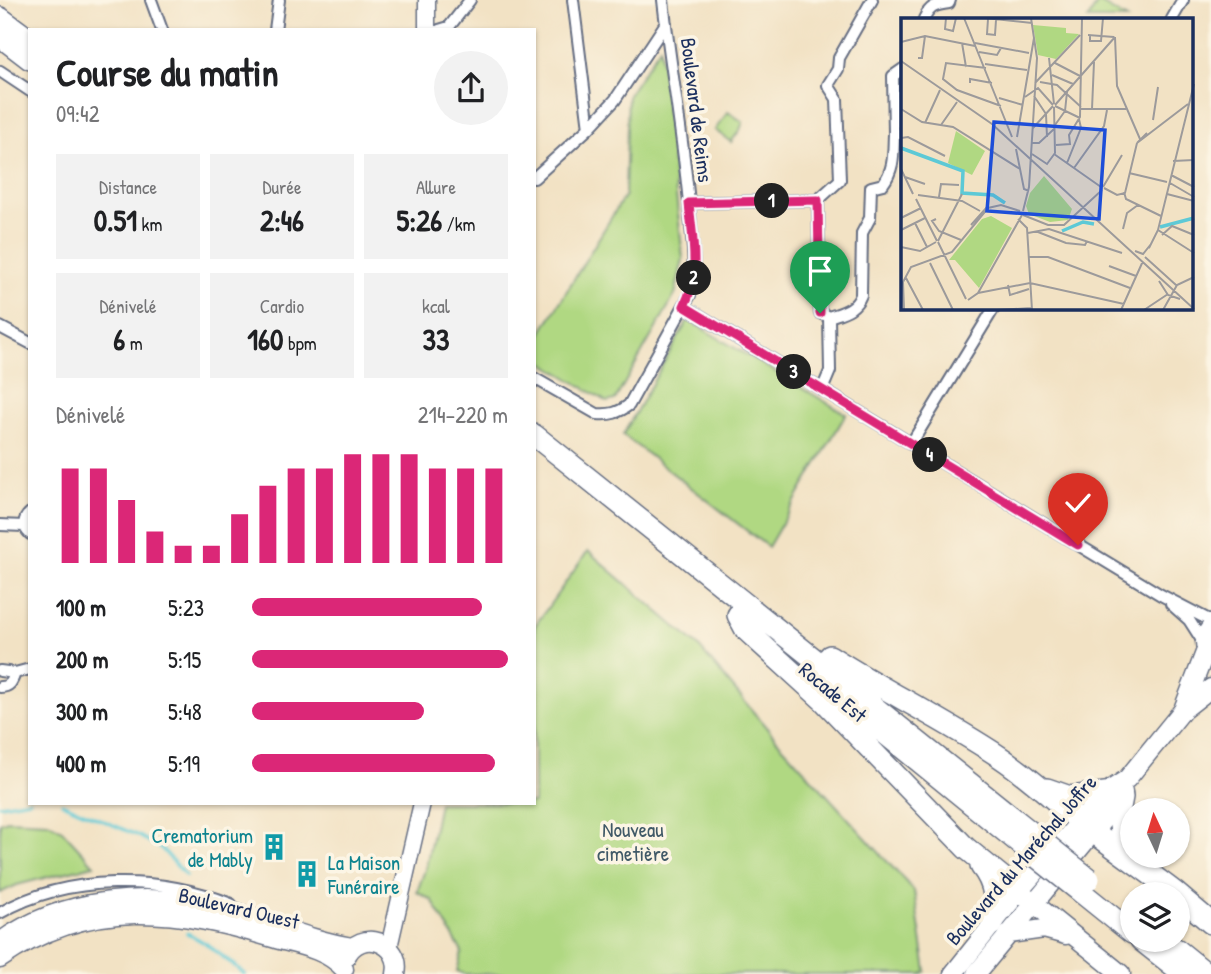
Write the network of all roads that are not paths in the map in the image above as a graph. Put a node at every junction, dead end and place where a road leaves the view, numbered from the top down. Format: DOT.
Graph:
graph roads {
  1 [pos="151,0"];
  2 [pos="279,0"];
  3 [pos="427,0"];
  4 [pos="470,0"];
  5 [pos="573,0"];
  6 [pos="663,0"];
  7 [pos="872,0"];
  8 [pos="950,0"];
  9 [pos="1184,0"];
  10 [pos="0,18"];
  11 [pos="924,18"];
  12 [pos="1173,18"];
  13 [pos="666,23"];
  14 [pos="161,28"];
  15 [pos="275,28"];
  16 [pos="427,28"];
  17 [pos="446,28"];
  18 [pos="0,36"];
  19 [pos="28,39"];
  20 [pos="28,57"];
  21 [pos="901,70"];
  22 [pos="0,71"];
  23 [pos="28,90"];
  24 [pos="589,128"];
  25 [pos="898,134"];
  26 [pos="536,176"];
  27 [pos="818,200"];
  28 [pos="689,203"];
  29 [pos="684,306"];
  30 [pos="993,310"];
  31 [pos="829,317"];
  32 [pos="0,327"];
  33 [pos="28,342"];
  34 [pos="536,379"];
  35 [pos="822,390"];
  36 [pos="536,437"];
  37 [pos="911,444"];
  38 [pos="536,454"];
  39 [pos="0,525"];
  40 [pos="27,530"];
  41 [pos="1161,595"];
  42 [pos="738,615"];
  43 [pos="1211,621"];
  44 [pos="1211,627"];
  45 [pos="779,630"];
  46 [pos="1207,651"];
  47 [pos="28,670"];
  48 [pos="0,671"];
  49 [pos="15,673"];
  50 [pos="0,687"];
  51 [pos="1211,688"];
  52 [pos="1183,710"];
  53 [pos="1042,787"];
  54 [pos="1118,790"];
  55 [pos="422,805"];
  56 [pos="1086,826"];
  57 [pos="1120,836"];
  58 [pos="1027,840"];
  59 [pos="966,848"];
  60 [pos="1120,852"];
  61 [pos="1141,868"];
  62 [pos="1160,882"];
  63 [pos="1085,886"];
  64 [pos="400,894"];
  65 [pos="1027,898"];
  66 [pos="1190,906"];
  67 [pos="1120,907"];
  68 [pos="0,913"];
  69 [pos="1120,921"];
  70 [pos="1211,923"];
  71 [pos="1001,929"];
  72 [pos="294,940"];
  73 [pos="372,940"];
  74 [pos="0,942"];
  75 [pos="352,947"];
  76 [pos="389,947"];
  77 [pos="1156,952"];
  78 [pos="1179,952"];
  79 [pos="0,959"];
  80 [pos="344,971"];
  81 [pos="402,972"];
  82 [pos="953,974"];
  83 [pos="976,974"];
  84 [pos="1121,974"];
  85 [pos="1184,974"];
  86 [pos="1207,974"];
  1 -- 14 [label="street"];
  2 -- 15 [label="street"];
  3 -- 16 [label="main road"];
  4 -- 17 [label="street"];
  5 -- 24 [label="street"];
  6 -- 13 [label="street, Boulevard de Reims"];
  7 -- 27 [label="street"];
  8 -- 11 [label="street"];
  9 -- 12 [label="street"];
  10 -- 19 [label="highway"];
  13 -- 24 [label="street"];
  13 -- 28 [label="street, Boulevard de Reims"];
  18 -- 20 [label="highway"];
  21 -- 25 [label="street"];
  22 -- 23 [label="street"];
  24 -- 26 [label="street"];
  25 -- 31 [label="street"];
  27 -- 28 [label="street"];
  27 -- 31 [label="street"];
  28 -- 29 [label="street, Boulevard de Reims"];
  29 -- 34 [label="street, Boulevard de Reims"];
  29 -- 35 [label="street"];
  30 -- 37 [label="street"];
  31 -- 35 [label="street"];
  32 -- 33 [label="street"];
  35 -- 37 [label="street"];
  36 -- 45 [label="highway, Rocade Est"];
  37 -- 41 [label="street"];
  38 -- 42 [label="highway, Rocade Est"];
  39 -- 40 [label="street"];
  41 -- 43 [label="street"];
  41 -- 46 [label="street"];
  42 -- 58 [label="highway, Rocade Est"];
  42 -- 59 [label="highway"];
  44 -- 46 [label="main road, Boulevard du Maréchal Joffre"];
  45 -- 53 [label="highway"];
  45 -- 58 [label="highway, Rocade Est"];
  46 -- 52 [label="main road, Boulevard du Maréchal Joffre"];
  47 -- 49 [label="street"];
  48 -- 49 [label="street"];
  49 -- 50 [label="street"];
  51 -- 52 [label="main road, Boulevard du Maréchal Joffre"];
  52 -- 54 [label="main road, Boulevard du Maréchal Joffre"];
  53 -- 54 [label="highway"];
  53 -- 56 [label="highway"];
  54 -- 56 [label="main road, Boulevard du Maréchal Joffre"];
  54 -- 57 [label="highway"];
  55 -- 64 [label="main road"];
  56 -- 60 [label="highway"];
  56 -- 65 [label="main road, Boulevard du Maréchal Joffre"];
  58 -- 63 [label="highway, Rocade Est, bridge"];
  59 -- 65 [label="highway"];
  59 -- 71 [label="highway"];
  61 -- 62 [label="highway"];
  63 -- 67 [label="highway, Rocade Est"];
  63 -- 69 [label="highway, Rocade Est"];
  64 -- 73 [label="main road"];
  64 -- 76 [label="main road"];
  65 -- 71 [label="main road, Boulevard du Maréchal Joffre"];
  65 -- 84 [label="main road"];
  66 -- 70 [label="highway"];
  68 -- 72 [label="street"];
  71 -- 82 [label="main road, Boulevard du Maréchal Joffre"];
  71 -- 83 [label="main road, Boulevard du Maréchal Joffre"];
  71 -- 84 [label="main road"];
  72 -- 74 [label="main road, Boulevard Ouest"];
  72 -- 75 [label="main road, Boulevard Ouest"];
  72 -- 79 [label="main road, Boulevard Ouest"];
  72 -- 80 [label="main road, Boulevard Ouest"];
  73 -- 75 [label="main road"];
  73 -- 76 [label="main road"];
  75 -- 80 [label="main road"];
  76 -- 81 [label="main road"];
  77 -- 85 [label="highway"];
  78 -- 86 [label="highway"];
}
